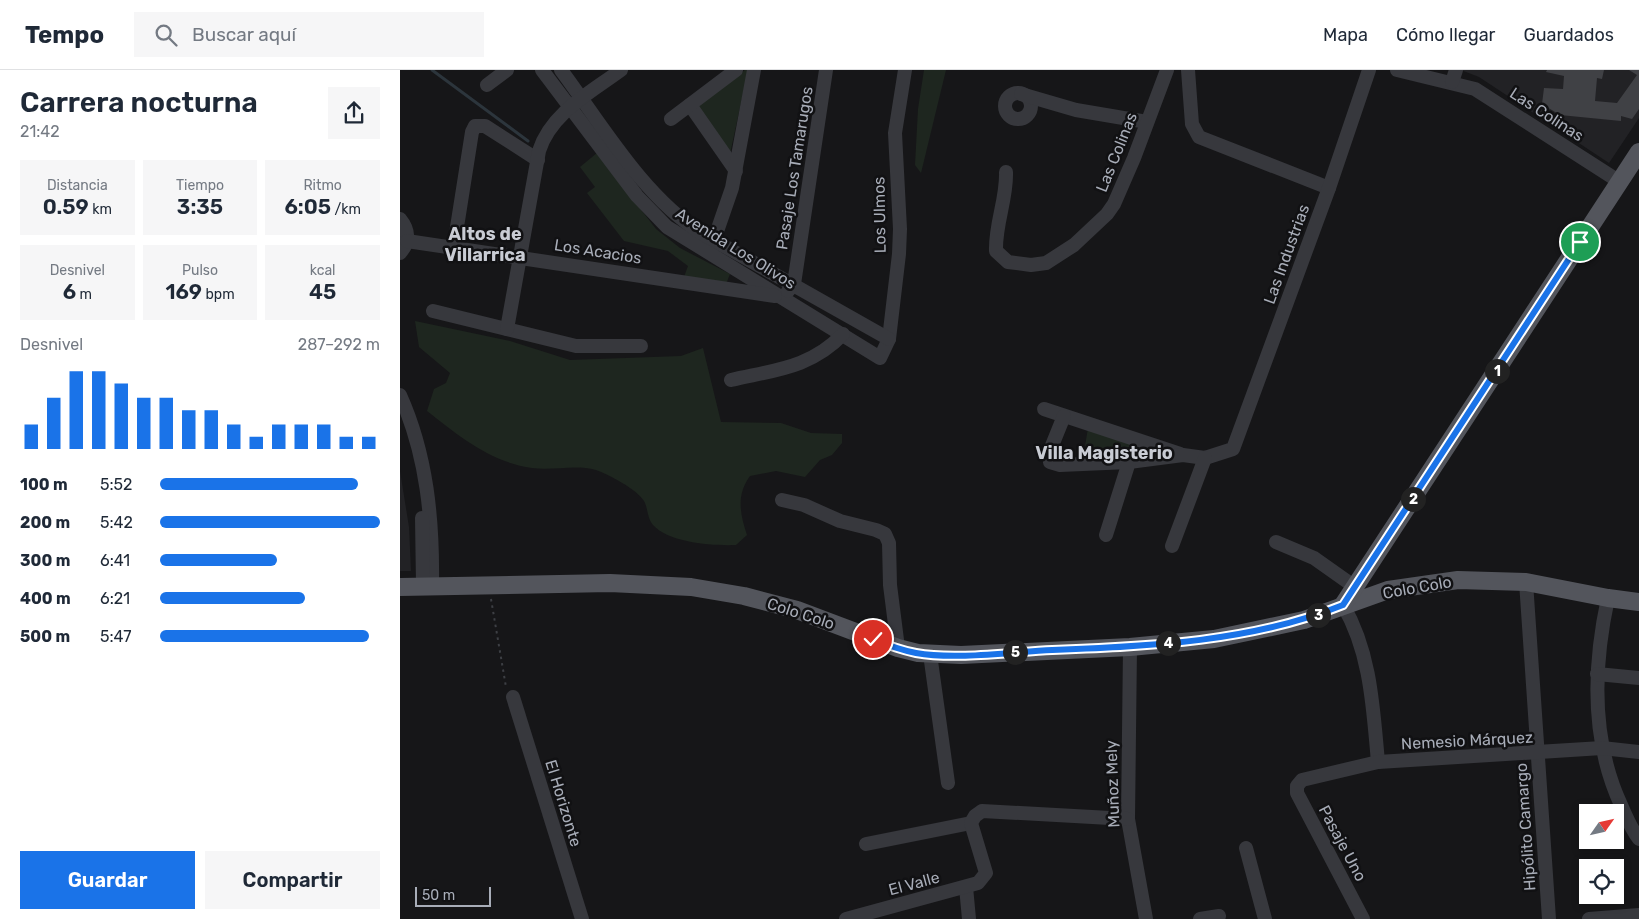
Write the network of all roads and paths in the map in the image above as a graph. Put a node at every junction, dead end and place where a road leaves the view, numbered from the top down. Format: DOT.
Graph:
graph roads {
  1 [pos="507,70"];
  2 [pos="542,70"];
  3 [pos="561,70"];
  4 [pos="620,70"];
  5 [pos="736,70"];
  6 [pos="754,70"];
  7 [pos="826,70"];
  8 [pos="905,70"];
  9 [pos="1167,70"];
  10 [pos="1188,70"];
  11 [pos="1369,70"];
  12 [pos="1397,70"];
  13 [pos="1454,76"];
  14 [pos="487,85"];
  15 [pos="1021,94"];
  16 [pos="582,99"];
  17 [pos="690,104"];
  18 [pos="570,108"];
  19 [pos="671,119"];
  20 [pos="1147,122"];
  21 [pos="1639,152"];
  22 [pos="538,160"];
  23 [pos="736,172"];
  24 [pos="1006,172"];
  25 [pos="1620,182"];
  26 [pos="1329,188"];
  27 [pos="400,219"];
  28 [pos="714,240"];
  29 [pos="407,241"];
  30 [pos="454,246"];
  31 [pos="400,253"];
  32 [pos="522,257"];
  33 [pos="794,284"];
  34 [pos="783,297"];
  35 [pos="434,312"];
  36 [pos="507,328"];
  37 [pos="843,334"];
  38 [pos="889,340"];
  39 [pos="641,346"];
  40 [pos="880,358"];
  41 [pos="731,380"];
  42 [pos="400,395"];
  43 [pos="1044,409"];
  44 [pos="1064,416"];
  45 [pos="400,417"];
  46 [pos="1183,455"];
  47 [pos="1205,458"];
  48 [pos="1129,462"];
  49 [pos="782,500"];
  50 [pos="1106,536"];
  51 [pos="1276,542"];
  52 [pos="1172,546"];
  53 [pos="1526,582"];
  54 [pos="489,584"];
  55 [pos="428,585"];
  56 [pos="400,586"];
  57 [pos="1355,586"];
  58 [pos="1608,598"];
  59 [pos="1639,602"];
  60 [pos="1343,605"];
  61 [pos="1130,647"];
  62 [pos="898,648"];
  63 [pos="930,654"];
  64 [pos="1597,674"];
  65 [pos="1639,678"];
  66 [pos="513,697"];
  67 [pos="1602,748"];
  68 [pos="1639,752"];
  69 [pos="1537,754"];
  70 [pos="1378,762"];
  71 [pos="948,783"];
  72 [pos="1299,783"];
  73 [pos="1128,819"];
  74 [pos="971,823"];
  75 [pos="1638,836"];
  76 [pos="866,844"];
  77 [pos="1246,848"];
  78 [pos="966,887"];
  79 [pos="1639,915"];
  80 [pos="1219,916"];
  81 [pos="582,919"];
  82 [pos="846,919"];
  83 [pos="969,919"];
  84 [pos="1146,919"];
  85 [pos="1200,919"];
  86 [pos="1265,919"];
  87 [pos="1364,919"];
  88 [pos="1549,919"];
  89 [pos="1589,919"];
  1 -- 14 [label="street"];
  2 -- 18 [label="street, Avenida Los Olivos"];
  3 -- 16 [label="street, Avenida Los Olivos"];
  4 -- 16 [label="street"];
  5 -- 17 [label="street"];
  6 -- 23 [label="street"];
  7 -- 33 [label="street, Pasaje Los Tamarugos"];
  8 -- 38 [label="street, Los Ulmos"];
  9 -- 20 [label="street, Las Colinas"];
  10 -- 26 [label="street"];
  11 -- 26 [label="street, Las Industrias"];
  12 -- 13 [label="street"];
  13 -- 25 [label="street, Las Colinas"];
  15 -- 20 [label="street"];
  16 -- 18 [label="street"];
  16 -- 28 [label="street, Avenida Los Olivos"];
  17 -- 19 [label="street"];
  17 -- 23 [label="street"];
  18 -- 22 [label="street"];
  18 -- 34 [label="street, Avenida Los Olivos"];
  20 -- 24 [label="street, Las Colinas"];
  21 -- 25 [label="main road"];
  22 -- 30 [label="street"];
  22 -- 32 [label="street"];
  23 -- 28 [label="street"];
  25 -- 57 [label="main road"];
  26 -- 47 [label="street, Las Industrias"];
  27 -- 29 [label="street"];
  28 -- 33 [label="street, Avenida Los Olivos"];
  29 -- 30 [label="street, Los Acacios"];
  29 -- 31 [label="street"];
  30 -- 32 [label="street, Los Acacios"];
  32 -- 34 [label="street, Los Acacios"];
  32 -- 36 [label="street"];
  33 -- 34 [label="street"];
  33 -- 38 [label="street, Avenida Los Olivos"];
  34 -- 37 [label="street, Avenida Los Olivos"];
  35 -- 36 [label="street"];
  36 -- 39 [label="street"];
  37 -- 40 [label="street, Avenida Los Olivos"];
  37 -- 41 [label="street"];
  38 -- 40 [label="street, Los Ulmos"];
  42 -- 55 [label="street"];
  43 -- 44 [label="street"];
  44 -- 46 [label="street"];
  44 -- 48 [label="street"];
  45 -- 55 [label="street"];
  46 -- 47 [label="street"];
  46 -- 48 [label="street"];
  47 -- 52 [label="street"];
  48 -- 50 [label="street"];
  49 -- 62 [label="street"];
  51 -- 57 [label="street"];
  53 -- 58 [label="main road, Colo Colo"];
  53 -- 60 [label="main road, Colo Colo"];
  53 -- 69 [label="street, Hipólito Camargo"];
  54 -- 55 [label="main road, Colo Colo"];
  54 -- 62 [label="main road, Colo Colo"];
  54 -- 66 [label="path"];
  55 -- 56 [label="main road, Colo Colo"];
  57 -- 60 [label="main road"];
  58 -- 59 [label="main road, Colo Colo"];
  58 -- 64 [label="street"];
  60 -- 61 [label="main road, Colo Colo"];
  60 -- 70 [label="street"];
  61 -- 63 [label="main road, Colo Colo"];
  61 -- 73 [label="street, Muñoz Mely"];
  62 -- 63 [label="main road, Colo Colo"];
  63 -- 71 [label="street"];
  64 -- 65 [label="street"];
  64 -- 67 [label="street"];
  66 -- 81 [label="street, El Horizonte"];
  67 -- 68 [label="street, Nemesio Márquez"];
  67 -- 69 [label="street, Nemesio Márquez"];
  67 -- 75 [label="street"];
  69 -- 70 [label="street, Nemesio Márquez"];
  69 -- 88 [label="street, Hipólito Camargo"];
  70 -- 72 [label="street, Nemesio Márquez"];
  72 -- 87 [label="street, Pasaje Uno"];
  73 -- 74 [label="street"];
  73 -- 84 [label="street, Muñoz Mely"];
  74 -- 76 [label="street"];
  74 -- 78 [label="street, El Valle"];
  77 -- 86 [label="street"];
  78 -- 82 [label="street, El Valle"];
  78 -- 83 [label="street"];
  79 -- 89 [label="street"];
  80 -- 85 [label="street"];
}
